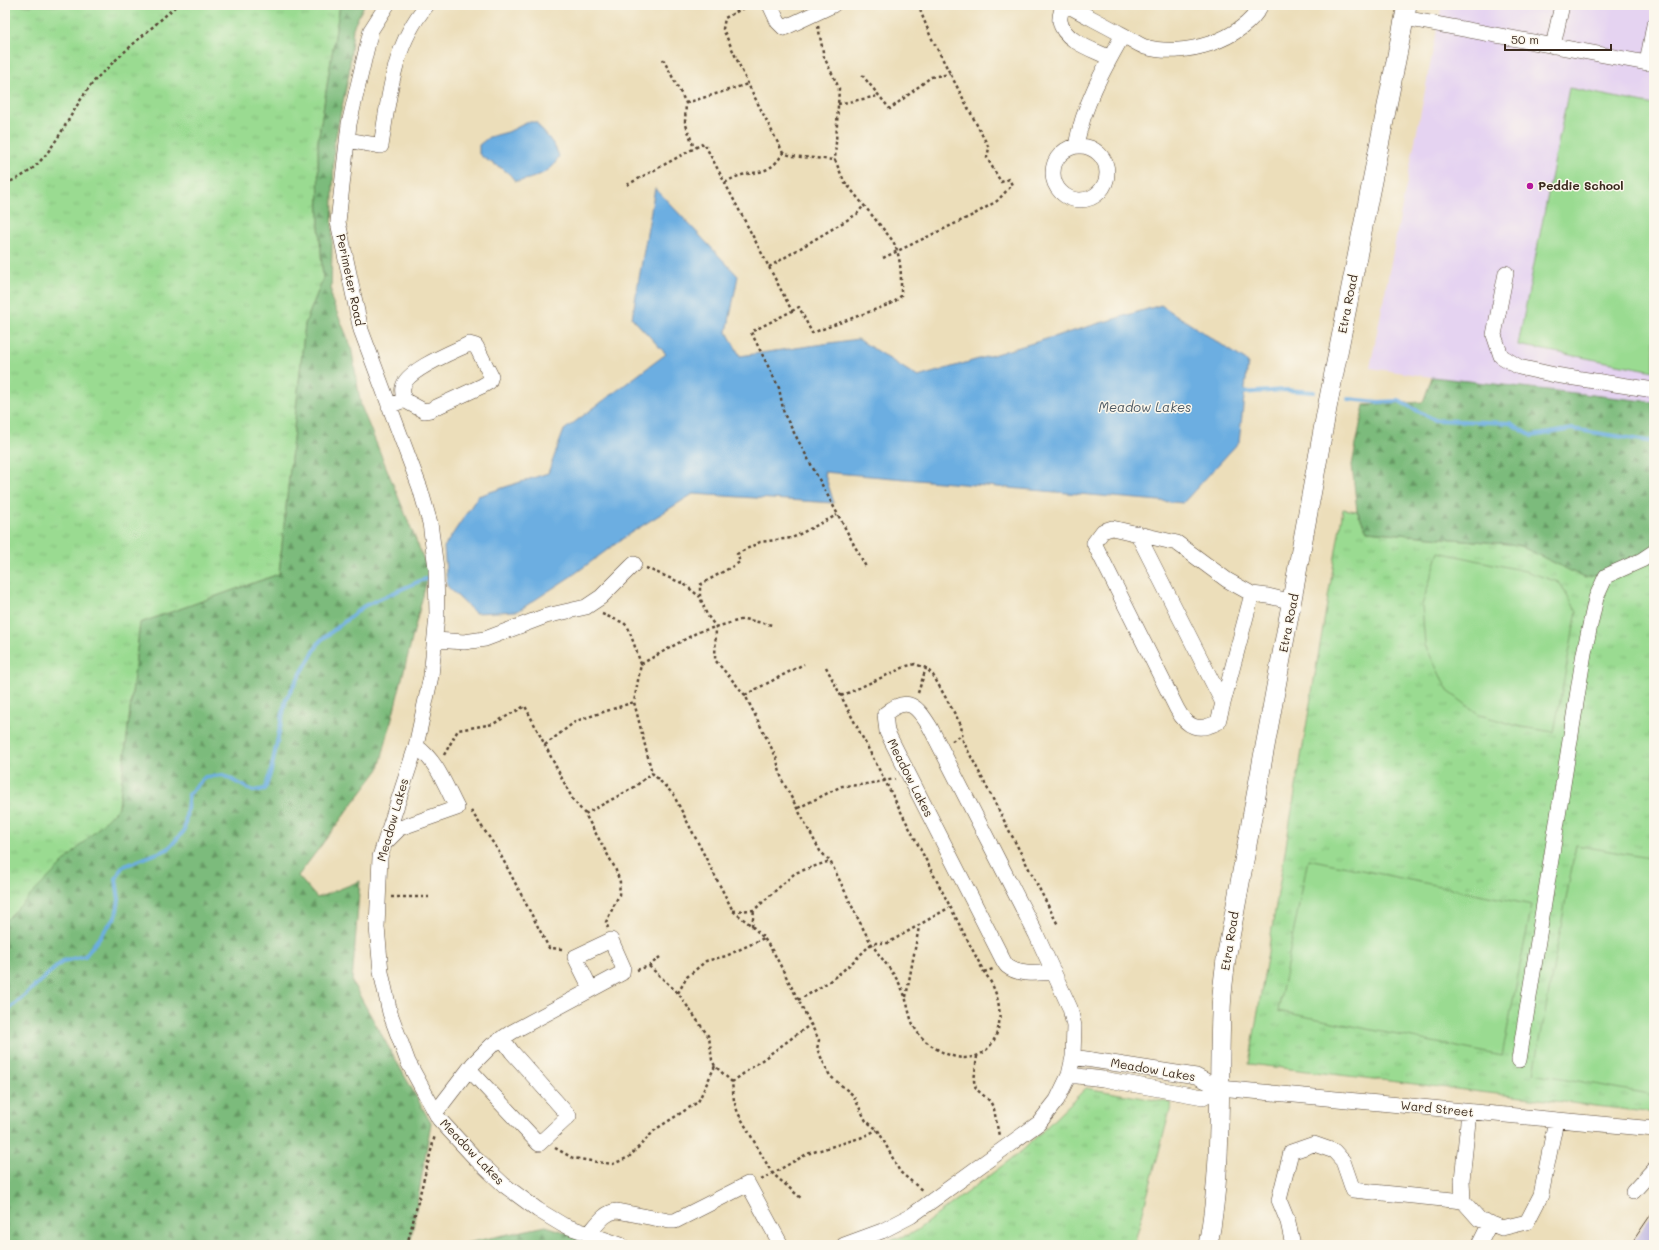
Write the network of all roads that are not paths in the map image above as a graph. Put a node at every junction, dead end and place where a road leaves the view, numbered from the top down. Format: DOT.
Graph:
graph roads {
  1 [pos="387,5"];
  2 [pos="427,5"];
  3 [pos="770,5"];
  4 [pos="833,5"];
  5 [pos="1063,5"];
  6 [pos="1067,5"];
  7 [pos="1261,5"];
  8 [pos="1562,5"];
  9 [pos="1406,11"];
  10 [pos="1654,25"];
  11 [pos="1122,35"];
  12 [pos="1553,46"];
  13 [pos="1110,58"];
  14 [pos="347,140"];
  15 [pos="1076,146"];
  16 [pos="1506,273"];
  17 [pos="1654,390"];
  18 [pos="404,400"];
  19 [pos="389,406"];
  20 [pos="1137,533"];
  21 [pos="434,551"];
  22 [pos="1654,552"];
  23 [pos="634,564"];
  24 [pos="1252,594"];
  25 [pos="1293,602"];
  26 [pos="436,640"];
  27 [pos="1223,703"];
  28 [pos="416,746"];
  29 [pos="385,843"];
  30 [pos="1054,972"];
  31 [pos="591,989"];
  32 [pos="502,1038"];
  33 [pos="1073,1057"];
  34 [pos="1520,1060"];
  35 [pos="469,1069"];
  36 [pos="1069,1075"];
  37 [pos="1220,1088"];
  38 [pos="1469,1112"];
  39 [pos="438,1116"];
  40 [pos="1556,1120"];
  41 [pos="1654,1128"];
  42 [pos="1654,1168"];
  43 [pos="1633,1192"];
  44 [pos="1463,1201"];
  45 [pos="1490,1223"];
  46 [pos="588,1235"];
  47 [pos="621,1245"];
  48 [pos="780,1245"];
  49 [pos="844,1245"];
  50 [pos="1208,1245"];
  51 [pos="1293,1245"];
  52 [pos="1479,1245"];
  1 -- 14 [label="street, Perimeter Road"];
  2 -- 14 [label="street"];
  3 -- 4 [label="street"];
  5 -- 13 [label="street"];
  6 -- 11 [label="street"];
  7 -- 11 [label="street"];
  8 -- 12 [label="street"];
  9 -- 12 [label="street"];
  9 -- 25 [label="main road, Etra Road"];
  10 -- 12 [label="street"];
  11 -- 13 [label="street"];
  13 -- 15 [label="street"];
  14 -- 19 [label="street, Perimeter Road"];
  16 -- 17 [label="street"];
  18 -- 18 [label="street"];
  18 -- 19 [label="street"];
  19 -- 21 [label="street, Perimeter Road"];
  20 -- 24 [label="street"];
  20 -- 27 [label="street"];
  20 -- 27 [label="street"];
  21 -- 26 [label="street, Meadow Lakes"];
  22 -- 34 [label="street"];
  23 -- 26 [label="street"];
  24 -- 25 [label="street"];
  24 -- 27 [label="street"];
  25 -- 37 [label="main road, Etra Road"];
  26 -- 28 [label="street, Meadow Lakes"];
  28 -- 29 [label="street, Meadow Lakes"];
  28 -- 29 [label="street"];
  29 -- 39 [label="street, Meadow Lakes"];
  30 -- 30 [label="street, Meadow Lakes"];
  30 -- 33 [label="street"];
  31 -- 31 [label="street"];
  31 -- 32 [label="street"];
  32 -- 35 [label="street"];
  32 -- 35 [label="street"];
  33 -- 36 [label="street"];
  33 -- 37 [label="street, Meadow Lakes"];
  35 -- 39 [label="street"];
  36 -- 37 [label="street, Meadow Lakes"];
  36 -- 49 [label="street"];
  37 -- 38 [label="street, Ward Street"];
  37 -- 50 [label="main road, Etra Road"];
  38 -- 40 [label="street, Ward Street"];
  38 -- 44 [label="street"];
  39 -- 46 [label="street, Meadow Lakes"];
  40 -- 41 [label="street, Ward Street"];
  40 -- 45 [label="street"];
  42 -- 43 [label="street"];
  44 -- 45 [label="street"];
  44 -- 51 [label="street"];
  45 -- 52 [label="street"];
  46 -- 47 [label="street, Meadow Lakes"];
  46 -- 48 [label="street"];
}
